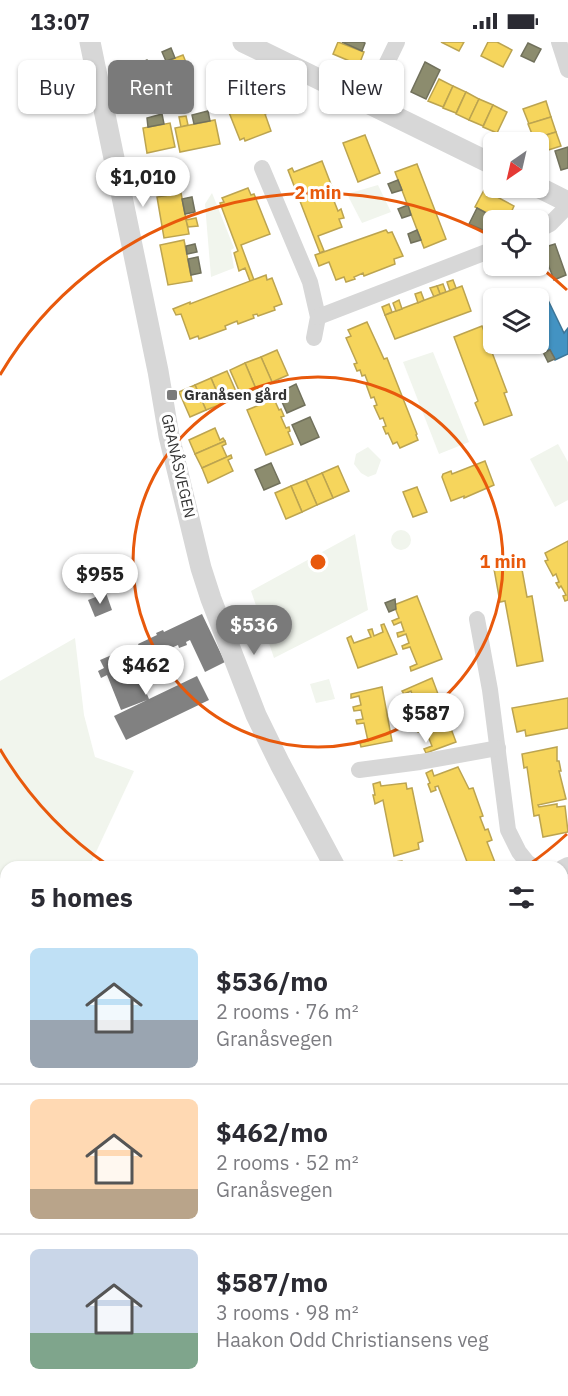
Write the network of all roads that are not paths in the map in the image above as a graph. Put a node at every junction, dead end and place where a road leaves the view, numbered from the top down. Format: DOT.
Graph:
graph roads {
  1 [pos="90,42"];
  2 [pos="243,42"];
  3 [pos="397,42"];
  4 [pos="558,42"];
  5 [pos="388,60"];
  6 [pos="568,70"];
  7 [pos="319,80"];
  8 [pos="388,114"];
  9 [pos="483,160"];
  10 [pos="262,168"];
  11 [pos="549,193"];
  12 [pos="568,204"];
  13 [pos="549,224"];
  14 [pos="483,253"];
  15 [pos="318,317"];
  16 [pos="314,338"];
  17 [pos="477,619"];
  18 [pos="498,748"];
  19 [pos="359,770"];
  20 [pos="332,861"];
  21 [pos="526,861"];
  1 -- 20 [label="street, GRANÅSVEGEN"];
  2 -- 7 [label="street"];
  3 -- 5 [label="street"];
  4 -- 6 [label="street"];
  8 -- 9 [label="street"];
  10 -- 15 [label="street"];
  11 -- 12 [label="street"];
  12 -- 13 [label="street"];
  14 -- 15 [label="street"];
  15 -- 16 [label="street"];
  17 -- 18 [label="street"];
  18 -- 19 [label="street"];
  18 -- 21 [label="street"];
}
